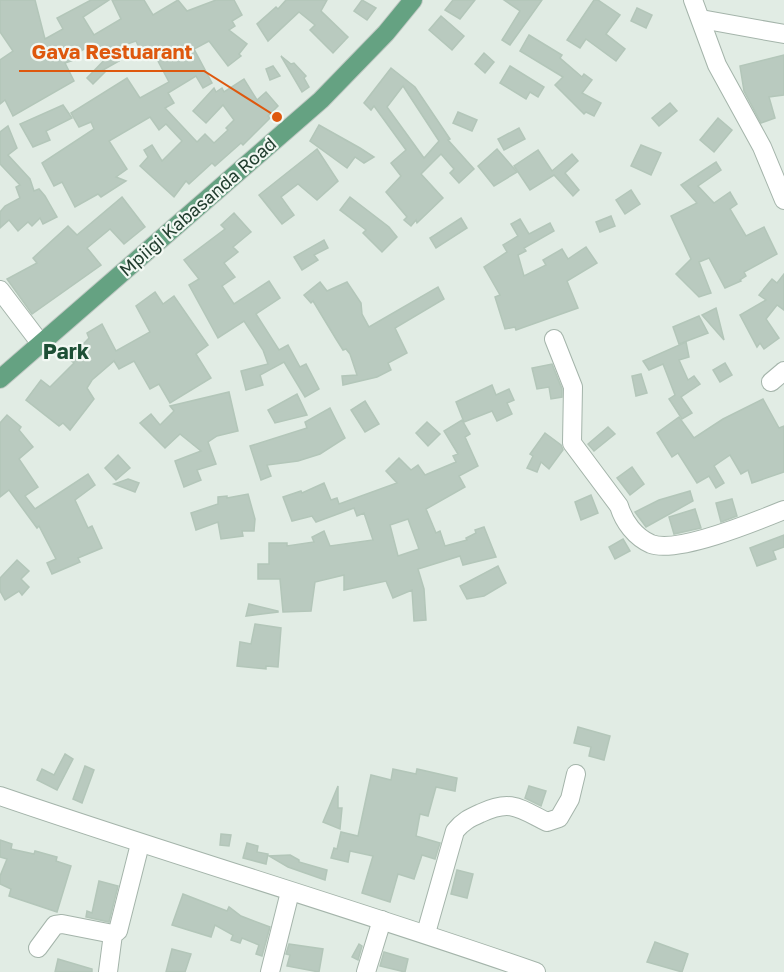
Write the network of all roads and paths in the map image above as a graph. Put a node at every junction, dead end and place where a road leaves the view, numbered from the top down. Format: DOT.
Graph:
graph roads {
  1 [pos="413,0"];
  2 [pos="693,0"];
  3 [pos="701,19"];
  4 [pos="784,34"];
  5 [pos="784,200"];
  6 [pos="0,290"];
  7 [pos="554,339"];
  8 [pos="40,344"];
  9 [pos="0,379"];
  10 [pos="784,510"];
  11 [pos="576,774"];
  12 [pos="0,796"];
  13 [pos="140,844"];
  14 [pos="290,892"];
  15 [pos="382,920"];
  16 [pos="426,933"];
  17 [pos="113,934"];
  18 [pos="38,948"];
  19 [pos="108,972"];
  20 [pos="270,972"];
  21 [pos="366,972"];
  22 [pos="536,972"];
  1 -- 8 [label="main road, Mpiigi Kabasanda Road"];
  2 -- 3 [label="street"];
  3 -- 4 [label="street"];
  3 -- 5 [label="street"];
  6 -- 8 [label="street"];
  7 -- 10 [label="street"];
  8 -- 9 [label="main road, Mpiigi Kabasanda Road"];
  11 -- 16 [label="street"];
  12 -- 13 [label="street"];
  13 -- 14 [label="street"];
  13 -- 17 [label="street"];
  14 -- 15 [label="street"];
  14 -- 20 [label="street"];
  15 -- 16 [label="street"];
  15 -- 21 [label="street"];
  16 -- 22 [label="street"];
  17 -- 18 [label="street"];
  17 -- 19 [label="street"];
}
